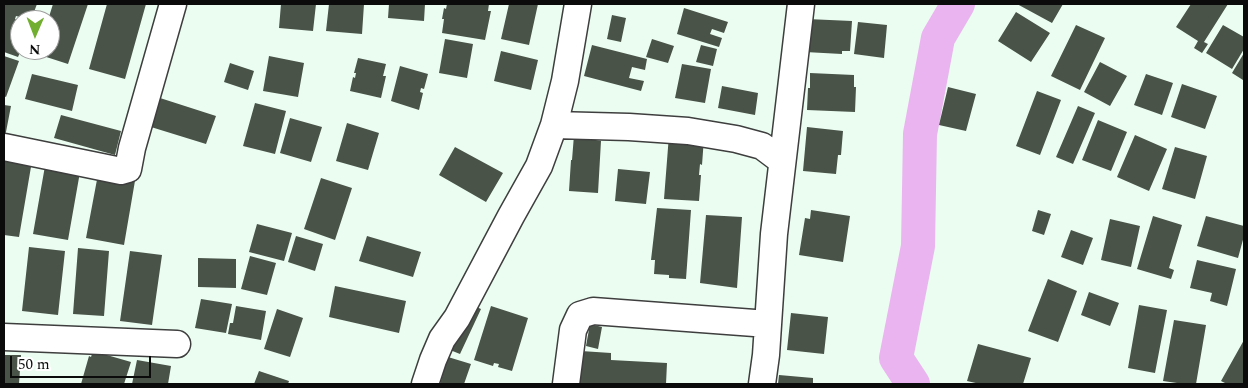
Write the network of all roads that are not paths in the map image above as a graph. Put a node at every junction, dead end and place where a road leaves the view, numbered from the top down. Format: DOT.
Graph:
graph roads {
  1 [pos="173,4"];
  2 [pos="578,4"];
  3 [pos="801,4"];
  4 [pos="554,125"];
  5 [pos="4,147"];
  6 [pos="782,161"];
  7 [pos="768,324"];
  8 [pos="4,337"];
  9 [pos="176,344"];
  10 [pos="425,384"];
  11 [pos="566,384"];
  12 [pos="762,384"];
  1 -- 5 [label="street"];
  2 -- 4 [label="street"];
  3 -- 6 [label="street"];
  4 -- 6 [label="street"];
  4 -- 10 [label="street"];
  6 -- 7 [label="street"];
  7 -- 11 [label="street"];
  7 -- 12 [label="street"];
  8 -- 9 [label="street"];
}
